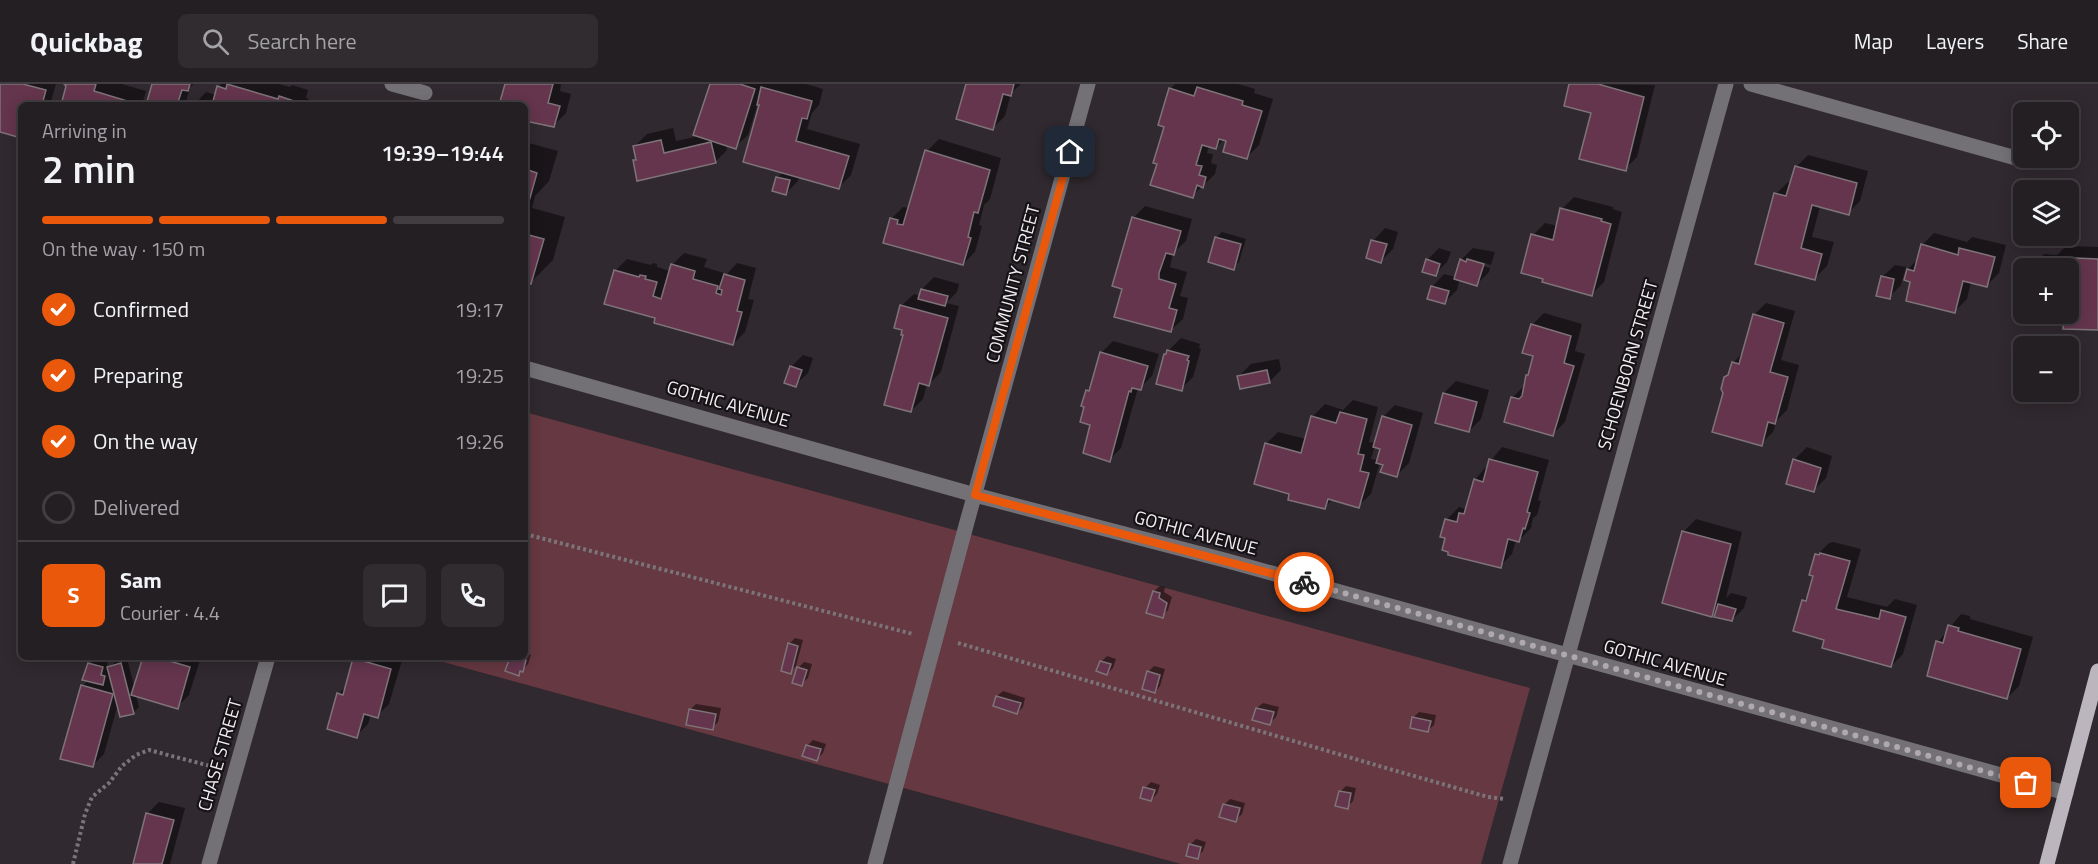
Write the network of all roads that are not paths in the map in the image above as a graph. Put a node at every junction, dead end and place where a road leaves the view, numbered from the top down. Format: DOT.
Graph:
graph roads {
  1 [pos="392,84"];
  2 [pos="1088,84"];
  3 [pos="1726,84"];
  4 [pos="1750,84"];
  5 [pos="425,94"];
  6 [pos="2013,157"];
  7 [pos="528,369"];
  8 [pos="975,495"];
  9 [pos="1567,656"];
  10 [pos="267,660"];
  11 [pos="2098,671"];
  12 [pos="2066,794"];
  13 [pos="209,864"];
  14 [pos="875,864"];
  15 [pos="1510,864"];
  16 [pos="2047,864"];
  1 -- 5 [label="street"];
  2 -- 8 [label="street, COMMUNITY STREET"];
  3 -- 9 [label="street, SCHOENBORN STREET"];
  4 -- 6 [label="street"];
  7 -- 8 [label="street, GOTHIC AVENUE"];
  8 -- 9 [label="street, GOTHIC AVENUE"];
  8 -- 14 [label="street, COMMUNITY STREET"];
  9 -- 12 [label="street, GOTHIC AVENUE"];
  9 -- 15 [label="street, SCHOENBORN STREET"];
  10 -- 13 [label="street, CHASE STREET"];
  11 -- 12 [label="main road"];
  12 -- 16 [label="main road"];
}
